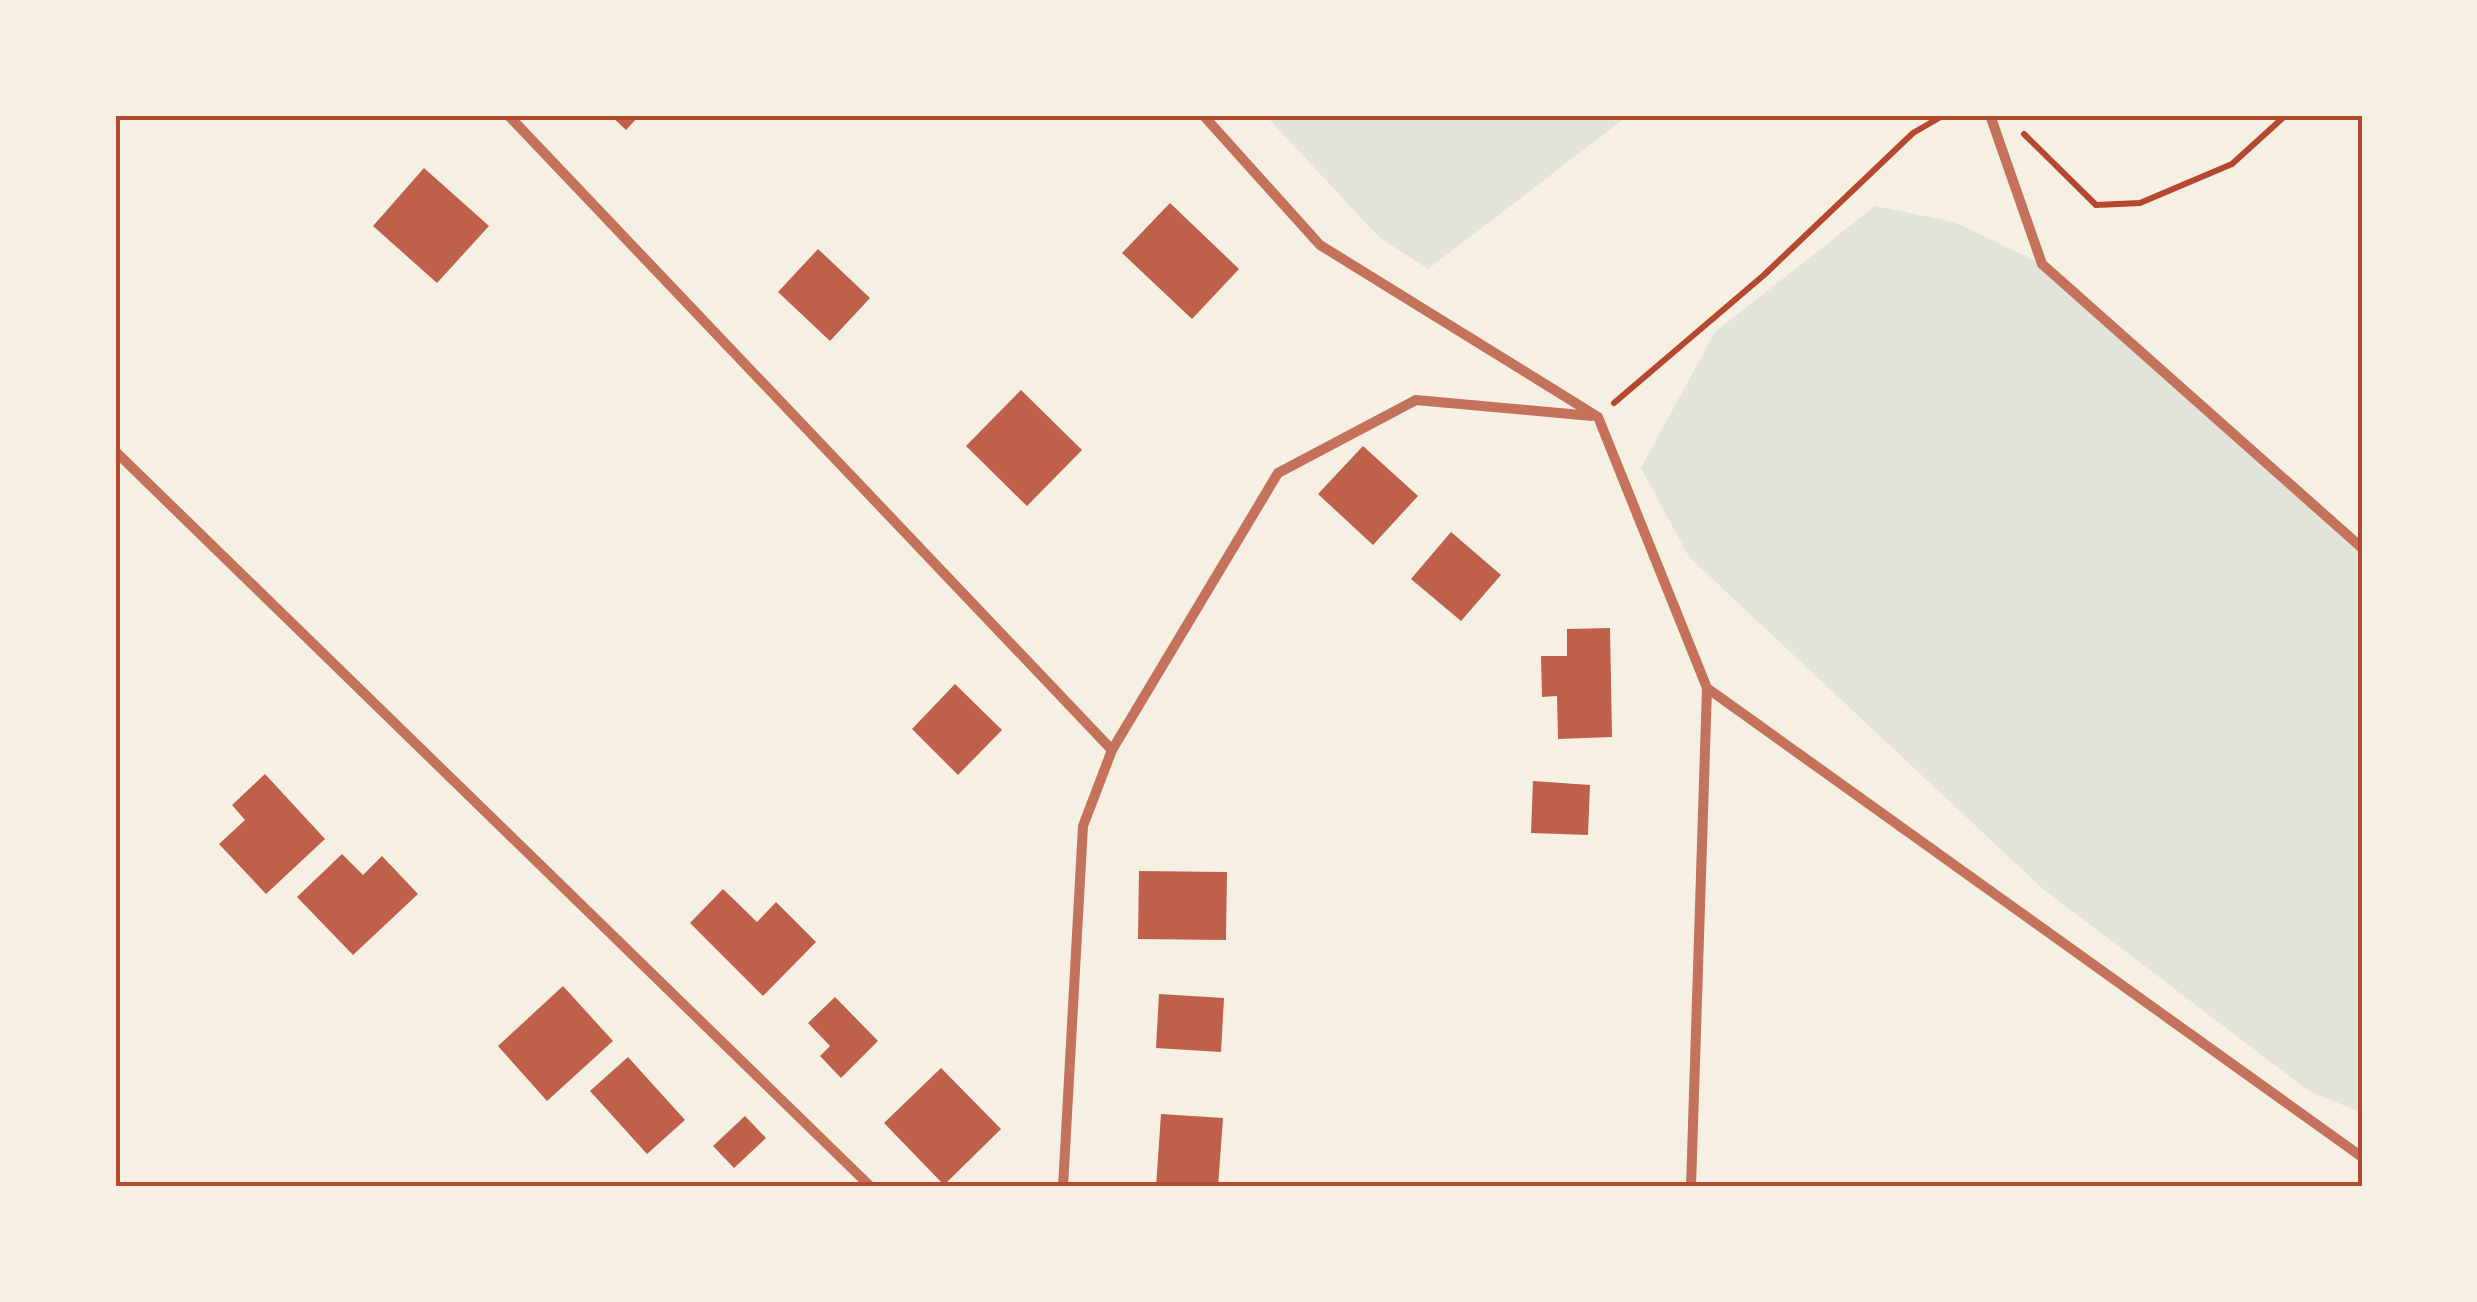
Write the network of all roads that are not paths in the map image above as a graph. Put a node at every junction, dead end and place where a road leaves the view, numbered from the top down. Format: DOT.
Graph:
graph roads {
  1 [pos="508,115"];
  2 [pos="1203,115"];
  3 [pos="1990,115"];
  4 [pos="1598,416"];
  5 [pos="115,451"];
  6 [pos="2362,548"];
  7 [pos="1706,688"];
  8 [pos="1112,750"];
  9 [pos="2362,1157"];
  10 [pos="872,1187"];
  11 [pos="1064,1187"];
  12 [pos="1691,1187"];
  1 -- 8 [label="street"];
  2 -- 4 [label="street"];
  3 -- 6 [label="street"];
  4 -- 7 [label="street"];
  4 -- 8 [label="street"];
  5 -- 10 [label="street"];
  7 -- 9 [label="street"];
  7 -- 12 [label="street"];
  8 -- 11 [label="street"];
}
